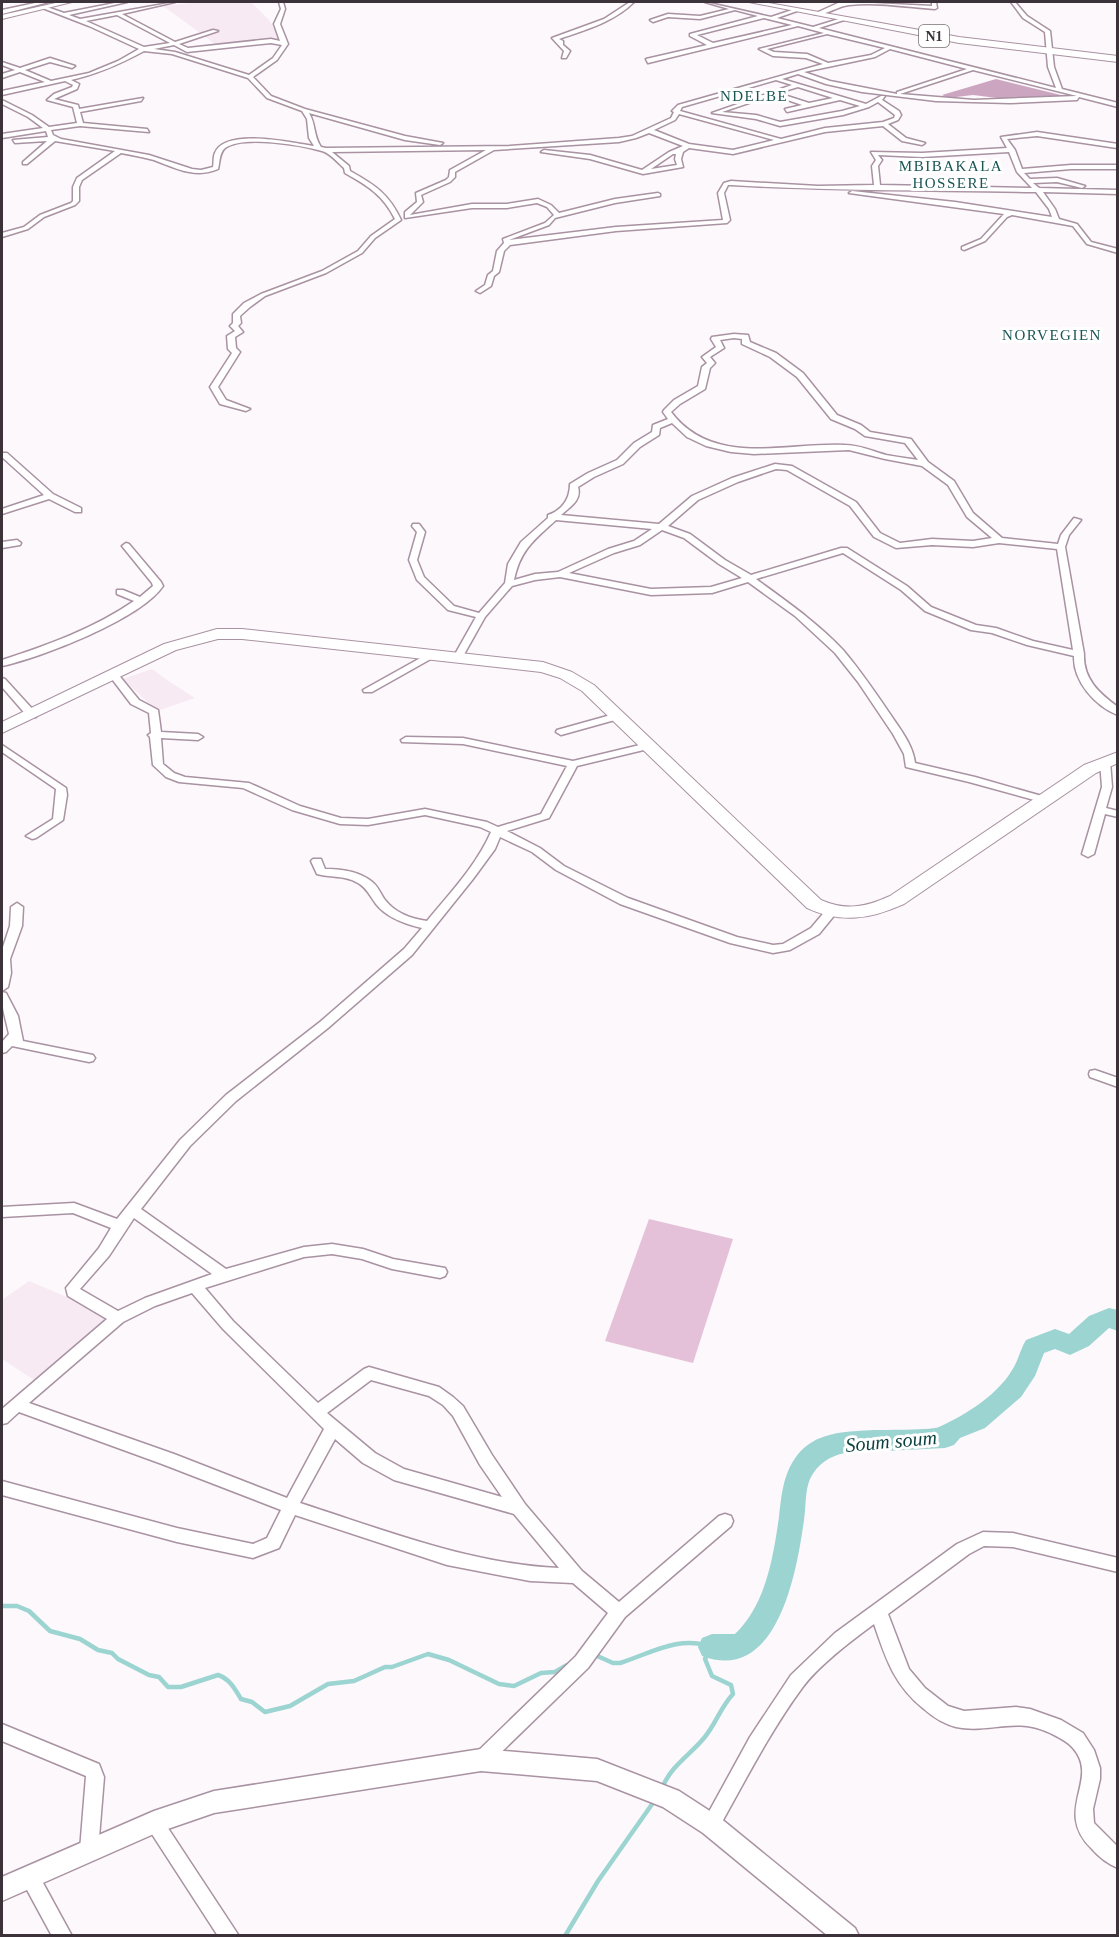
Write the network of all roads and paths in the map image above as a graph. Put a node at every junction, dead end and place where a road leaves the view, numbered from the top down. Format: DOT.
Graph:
graph roads {
  1 [pos="28,2"];
  2 [pos="68,2"];
  3 [pos="125,2"];
  4 [pos="173,2"];
  5 [pos="281,2"];
  6 [pos="632,2"];
  7 [pos="707,2"];
  8 [pos="753,2"];
  9 [pos="934,2"];
  10 [pos="1013,2"];
  11 [pos="43,4"];
  12 [pos="735,9"];
  13 [pos="795,10"];
  14 [pos="2,12"];
  15 [pos="117,13"];
  16 [pos="816,14"];
  17 [pos="64,15"];
  18 [pos="2,17"];
  19 [pos="769,17"];
  20 [pos="842,19"];
  21 [pos="653,20"];
  22 [pos="80,21"];
  23 [pos="798,25"];
  24 [pos="814,29"];
  25 [pos="215,31"];
  26 [pos="829,33"];
  27 [pos="759,34"];
  28 [pos="283,42"];
  29 [pos="174,44"];
  30 [pos="780,44"];
  31 [pos="712,45"];
  32 [pos="143,49"];
  33 [pos="186,49"];
  34 [pos="888,49"];
  35 [pos="1050,52"];
  36 [pos="172,53"];
  37 [pos="564,57"];
  38 [pos="1118,59"];
  39 [pos="650,62"];
  40 [pos="827,64"];
  41 [pos="4,65"];
  42 [pos="72,66"];
  43 [pos="971,69"];
  44 [pos="20,70"];
  45 [pos="798,72"];
  46 [pos="2,76"];
  47 [pos="250,77"];
  48 [pos="777,78"];
  49 [pos="67,80"];
  50 [pos="52,83"];
  51 [pos="798,85"];
  52 [pos="1060,91"];
  53 [pos="2,93"];
  54 [pos="772,93"];
  55 [pos="899,94"];
  56 [pos="1087,97"];
  57 [pos="840,98"];
  58 [pos="141,99"];
  59 [pos="879,100"];
  60 [pos="2,102"];
  61 [pos="808,105"];
  62 [pos="1118,105"];
  63 [pos="867,106"];
  64 [pos="304,110"];
  65 [pos="787,110"];
  66 [pos="78,111"];
  67 [pos="675,111"];
  68 [pos="715,113"];
  69 [pos="700,117"];
  70 [pos="80,124"];
  71 [pos="884,124"];
  72 [pos="48,129"];
  73 [pos="147,131"];
  74 [pos="651,132"];
  75 [pos="2,139"];
  76 [pos="53,139"];
  77 [pos="784,141"];
  78 [pos="922,143"];
  79 [pos="1117,145"];
  80 [pos="688,146"];
  81 [pos="510,148"];
  82 [pos="322,149"];
  83 [pos="1012,150"];
  84 [pos="119,152"];
  85 [pos="680,152"];
  86 [pos="25,163"];
  87 [pos="1118,167"];
  88 [pos="1020,171"];
  89 [pos="643,172"];
  90 [pos="1029,181"];
  91 [pos="877,187"];
  92 [pos="822,188"];
  93 [pos="1037,189"];
  94 [pos="1101,192"];
  95 [pos="1118,192"];
  96 [pos="658,195"];
  97 [pos="985,195"];
  98 [pos="993,211"];
  99 [pos="1011,213"];
  100 [pos="558,216"];
  101 [pos="408,217"];
  102 [pos="1056,219"];
  103 [pos="398,220"];
  104 [pos="2,235"];
  105 [pos="508,243"];
  106 [pos="964,248"];
  107 [pos="1118,251"];
  108 [pos="480,291"];
  109 [pos="246,409"];
  110 [pos="673,420"];
  111 [pos="4,455"];
  112 [pos="925,464"];
  113 [pos="50,496"];
  114 [pos="78,510"];
  115 [pos="2,512"];
  116 [pos="551,517"];
  117 [pos="1077,520"];
  118 [pos="416,526"];
  119 [pos="662,527"];
  120 [pos="999,540"];
  121 [pos="17,543"];
  122 [pos="2,545"];
  123 [pos="126,546"];
  124 [pos="1061,547"];
  125 [pos="560,574"];
  126 [pos="750,579"];
  127 [pos="509,584"];
  128 [pos="120,592"];
  129 [pos="141,601"];
  130 [pos="481,616"];
  131 [pos="433,654"];
  132 [pos="1079,654"];
  133 [pos="459,656"];
  134 [pos="2,663"];
  135 [pos="114,675"];
  136 [pos="2,681"];
  137 [pos="368,690"];
  138 [pos="1118,712"];
  139 [pos="32,715"];
  140 [pos="618,716"];
  141 [pos="2,728"];
  142 [pos="561,732"];
  143 [pos="153,735"];
  144 [pos="198,737"];
  145 [pos="406,740"];
  146 [pos="648,746"];
  147 [pos="2,748"];
  148 [pos="1111,759"];
  149 [pos="573,764"];
  150 [pos="1045,800"];
  151 [pos="1102,810"];
  152 [pos="1118,814"];
  153 [pos="497,831"];
  154 [pos="32,836"];
  155 [pos="1088,854"];
  156 [pos="317,861"];
  157 [pos="17,907"];
  158 [pos="831,912"];
  159 [pos="430,925"];
  160 [pos="3,959"];
  161 [pos="2,987"];
  162 [pos="2,996"];
  163 [pos="15,1036"];
  164 [pos="2,1048"];
  165 [pos="88,1058"];
  166 [pos="1095,1074"];
  167 [pos="1118,1083"];
  168 [pos="132,1210"];
  169 [pos="2,1212"];
  170 [pos="120,1226"];
  171 [pos="440,1272"];
  172 [pos="224,1275"];
  173 [pos="194,1285"];
  174 [pos="118,1318"];
  175 [pos="17,1406"];
  176 [pos="317,1412"];
  177 [pos="2,1419"];
  178 [pos="333,1428"];
  179 [pos="2,1488"];
  180 [pos="291,1507"];
  181 [pos="519,1509"];
  182 [pos="725,1521"];
  183 [pos="1118,1565"];
  184 [pos="576,1576"];
  185 [pos="878,1611"];
  186 [pos="619,1612"];
  187 [pos="2,1733"];
  188 [pos="481,1761"];
  189 [pos="154,1822"];
  190 [pos="711,1825"];
  191 [pos="89,1850"];
  192 [pos="1118,1859"];
  193 [pos="29,1877"];
  194 [pos="2,1889"];
  195 [pos="63,1935"];
  196 [pos="230,1935"];
  197 [pos="847,1935"];
  1 -- 11 [label="street"];
  2 -- 11 [label="main road"];
  3 -- 17 [label="street"];
  4 -- 15 [label="street"];
  5 -- 28 [label="street"];
  6 -- 37 [label="street"];
  7 -- 12 [label="street"];
  8 -- 13 [label="main road, N1"];
  9 -- 16 [label="street"];
  10 -- 35 [label="street"];
  11 -- 14 [label="street"];
  11 -- 17 [label="street"];
  11 -- 18 [label="main road"];
  12 -- 19 [label="street"];
  12 -- 21 [label="street"];
  13 -- 16 [label="main road, N1"];
  13 -- 19 [label="street"];
  15 -- 22 [label="street"];
  15 -- 29 [label="street"];
  16 -- 20 [label="main road, N1"];
  17 -- 22 [label="street"];
  19 -- 23 [label="street"];
  19 -- 31 [label="street"];
  20 -- 24 [label="street"];
  20 -- 35 [label="main road, N1"];
  22 -- 32 [label="street"];
  23 -- 24 [label="street"];
  23 -- 27 [label="street"];
  24 -- 26 [label="street"];
  25 -- 29 [label="street"];
  26 -- 30 [label="street"];
  26 -- 34 [label="street"];
  27 -- 30 [label="street"];
  27 -- 31 [label="street"];
  28 -- 33 [label="street"];
  28 -- 47 [label="street"];
  29 -- 32 [label="street"];
  29 -- 33 [label="street"];
  30 -- 40 [label="street"];
  31 -- 39 [label="street"];
  32 -- 36 [label="street"];
  32 -- 49 [label="street"];
  33 -- 36 [label="street"];
  34 -- 40 [label="street"];
  34 -- 43 [label="street"];
  35 -- 38 [label="main road, N1"];
  35 -- 52 [label="street"];
  36 -- 47 [label="street"];
  40 -- 45 [label="street"];
  41 -- 44 [label="street"];
  42 -- 44 [label="street"];
  43 -- 52 [label="street"];
  43 -- 55 [label="street"];
  44 -- 46 [label="street"];
  44 -- 50 [label="street"];
  45 -- 48 [label="street"];
  45 -- 55 [label="street"];
  47 -- 64 [label="street"];
  48 -- 51 [label="street"];
  48 -- 67 [label="street"];
  49 -- 50 [label="street"];
  49 -- 66 [label="street"];
  50 -- 53 [label="street"];
  51 -- 54 [label="street"];
  51 -- 57 [label="street"];
  52 -- 56 [label="street"];
  54 -- 61 [label="street"];
  54 -- 68 [label="street"];
  55 -- 56 [label="street"];
  55 -- 59 [label="street"];
  56 -- 62 [label="street"];
  57 -- 61 [label="street"];
  57 -- 63 [label="street"];
  58 -- 66 [label="street"];
  59 -- 63 [label="street"];
  59 -- 71 [label="street"];
  60 -- 72 [label="street"];
  61 -- 65 [label="street"];
  63 -- 68 [label="street"];
  64 -- 81 [label="street"];
  64 -- 82 [label="street"];
  66 -- 70 [label="street"];
  67 -- 69 [label="street"];
  67 -- 74 [label="street"];
  68 -- 69 [label="street"];
  69 -- 77 [label="street"];
  70 -- 72 [label="street"];
  70 -- 73 [label="street"];
  71 -- 77 [label="street"];
  71 -- 78 [label="street"];
  72 -- 75 [label="street"];
  72 -- 76 [label="street"];
  74 -- 80 [label="street"];
  74 -- 81 [label="street"];
  75 -- 76 [label="street"];
  76 -- 84 [label="street"];
  76 -- 86 [label="street"];
  77 -- 80 [label="street"];
  79 -- 83 [label="street"];
  80 -- 85 [label="street"];
  81 -- 82 [label="street"];
  81 -- 89 [label="street"];
  81 -- 101 [label="street"];
  82 -- 84 [label="street"];
  82 -- 103 [label="street"];
  83 -- 88 [label="street"];
  83 -- 91 [label="street"];
  84 -- 104 [label="street"];
  85 -- 89 [label="street"];
  85 -- 89 [label="street"];
  87 -- 88 [label="street"];
  88 -- 90 [label="street"];
  90 -- 93 [label="street"];
  90 -- 94 [label="street"];
  91 -- 92 [label="street"];
  91 -- 97 [label="street"];
  92 -- 98 [label="street"];
  92 -- 105 [label="street"];
  93 -- 94 [label="street"];
  93 -- 97 [label="street"];
  93 -- 102 [label="street"];
  94 -- 95 [label="street"];
  96 -- 100 [label="street"];
  97 -- 98 [label="street"];
  98 -- 99 [label="street"];
  99 -- 102 [label="street"];
  99 -- 106 [label="street"];
  100 -- 101 [label="street"];
  100 -- 105 [label="street"];
  101 -- 103 [label="street"];
  102 -- 107 [label="street"];
  103 -- 109 [label="street"];
  105 -- 108 [label="street"];
  110 -- 112 [label="street"];
  110 -- 112 [label="street"];
  110 -- 116 [label="street"];
  111 -- 113 [label="street"];
  112 -- 120 [label="street"];
  113 -- 114 [label="street"];
  113 -- 115 [label="street"];
  116 -- 119 [label="street"];
  116 -- 127 [label="street"];
  117 -- 124 [label="street"];
  118 -- 130 [label="street"];
  119 -- 120 [label="street"];
  119 -- 125 [label="street"];
  119 -- 126 [label="street"];
  120 -- 124 [label="street"];
  121 -- 122 [label="street"];
  123 -- 129 [label="street"];
  124 -- 132 [label="street"];
  125 -- 126 [label="street"];
  125 -- 127 [label="street"];
  126 -- 132 [label="street"];
  126 -- 150 [label="street"];
  127 -- 130 [label="street"];
  128 -- 129 [label="street"];
  129 -- 134 [label="street"];
  130 -- 133 [label="street"];
  131 -- 133 [label="main road"];
  131 -- 135 [label="main road"];
  131 -- 137 [label="street"];
  132 -- 138 [label="street"];
  133 -- 140 [label="main road"];
  135 -- 139 [label="main road"];
  135 -- 143 [label="street"];
  136 -- 139 [label="street"];
  139 -- 141 [label="main road"];
  140 -- 142 [label="street"];
  140 -- 146 [label="main road"];
  143 -- 144 [label="street"];
  143 -- 153 [label="street"];
  145 -- 149 [label="street"];
  146 -- 149 [label="street"];
  146 -- 158 [label="main road"];
  147 -- 154 [label="street"];
  148 -- 150 [label="main road"];
  148 -- 151 [label="street"];
  149 -- 153 [label="street"];
  150 -- 158 [label="main road"];
  151 -- 152 [label="street"];
  151 -- 155 [label="street"];
  153 -- 158 [label="street"];
  153 -- 159 [label="street"];
  156 -- 159 [label="street"];
  157 -- 160 [label="street"];
  159 -- 168 [label="street"];
  160 -- 161 [label="street"];
  162 -- 163 [label="street"];
  163 -- 164 [label="street"];
  163 -- 165 [label="street"];
  166 -- 167 [label="street"];
  168 -- 170 [label="street"];
  168 -- 172 [label="street"];
  169 -- 170 [label="street"];
  170 -- 174 [label="street"];
  171 -- 172 [label="street"];
  172 -- 173 [label="street"];
  173 -- 174 [label="street"];
  173 -- 176 [label="street"];
  174 -- 175 [label="street"];
  175 -- 177 [label="street"];
  175 -- 180 [label="street"];
  176 -- 178 [label="street"];
  176 -- 181 [label="street"];
  178 -- 180 [label="street"];
  178 -- 181 [label="street"];
  179 -- 180 [label="street"];
  180 -- 184 [label="street"];
  181 -- 184 [label="street"];
  182 -- 186 [label="street"];
  183 -- 185 [label="street"];
  184 -- 186 [label="street"];
  185 -- 190 [label="street"];
  185 -- 192 [label="street"];
  186 -- 188 [label="street"];
  187 -- 191 [label="street"];
  188 -- 189 [label="street"];
  188 -- 190 [label="street"];
  189 -- 191 [label="street"];
  189 -- 196 [label="street"];
  190 -- 197 [label="street"];
  191 -- 193 [label="street"];
  193 -- 194 [label="street"];
  193 -- 195 [label="street"];
}
